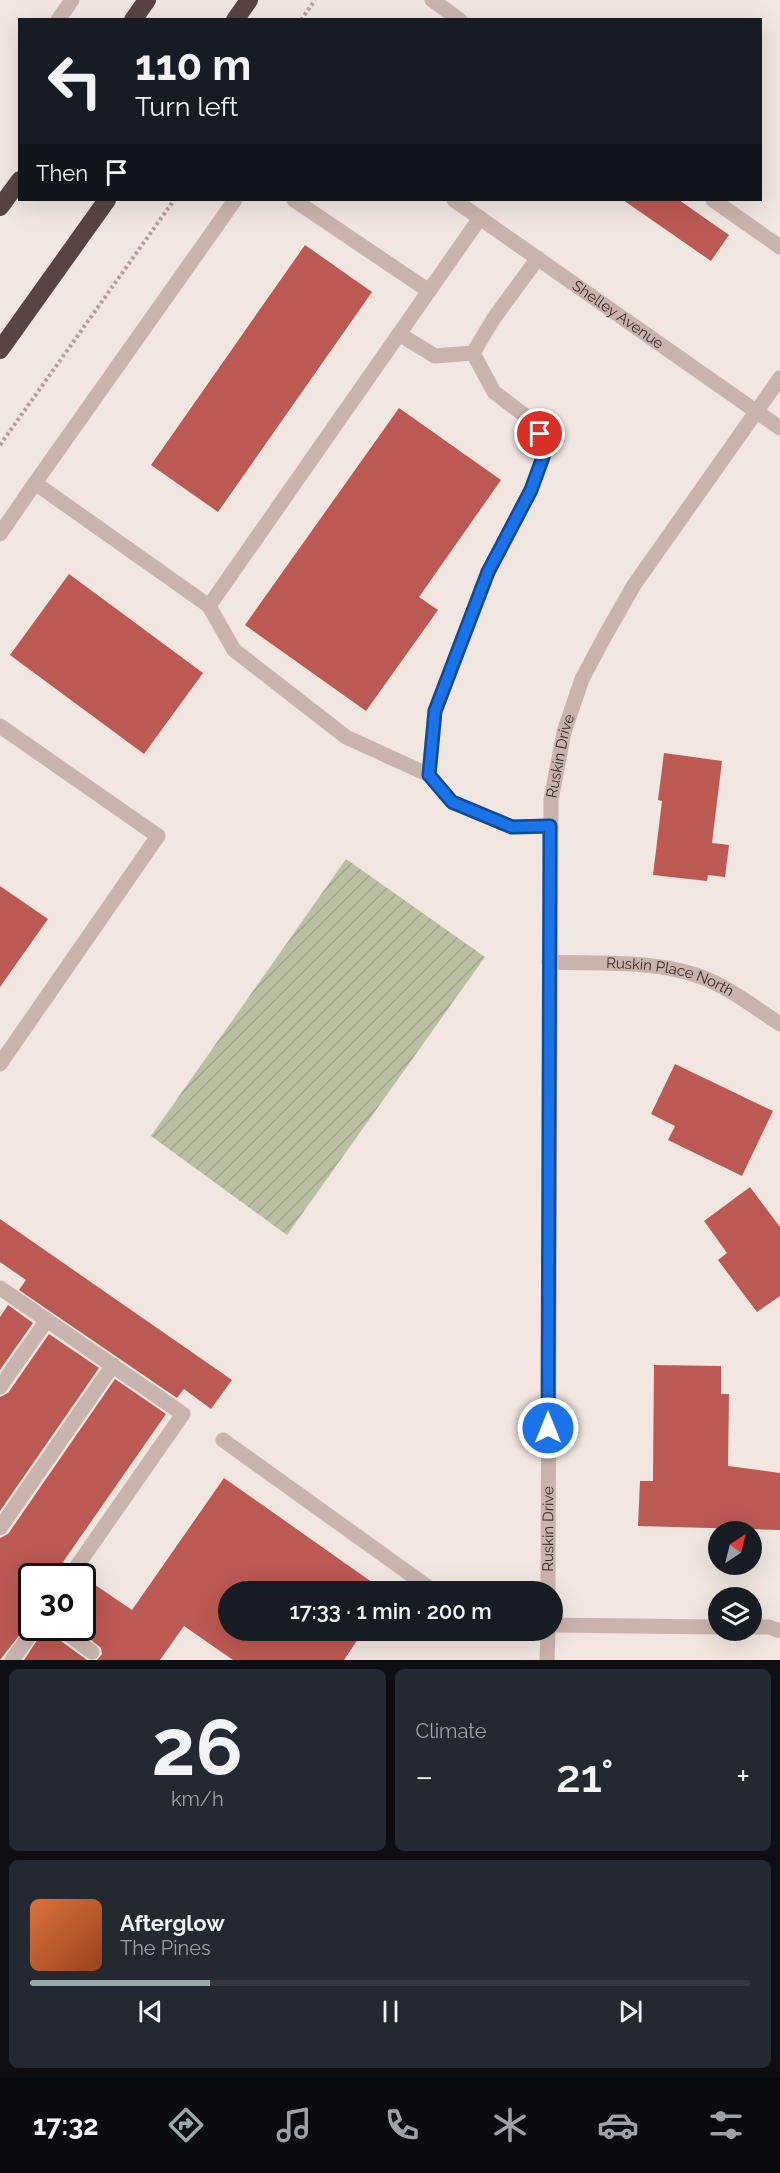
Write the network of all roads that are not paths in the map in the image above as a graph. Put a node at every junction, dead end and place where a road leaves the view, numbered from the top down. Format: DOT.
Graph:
graph roads {
  1 [pos="72,0"];
  2 [pos="147,0"];
  3 [pos="249,0"];
  4 [pos="432,0"];
  5 [pos="59,18"];
  6 [pos="135,18"];
  7 [pos="236,18"];
  8 [pos="457,18"];
  9 [pos="18,183"];
  10 [pos="106,201"];
  11 [pos="295,201"];
  12 [pos="455,201"];
  13 [pos="714,201"];
  14 [pos="229,202"];
  15 [pos="0,207"];
  16 [pos="480,218"];
  17 [pos="780,247"];
  18 [pos="538,258"];
  19 [pos="429,291"];
  20 [pos="399,334"];
  21 [pos="0,350"];
  22 [pos="473,353"];
  23 [pos="780,378"];
  24 [pos="757,411"];
  25 [pos="780,428"];
  26 [pos="35,483"];
  27 [pos="0,534"];
  28 [pos="209,606"];
  29 [pos="0,726"];
  30 [pos="429,775"];
  31 [pos="550,826"];
  32 [pos="549,962"];
  33 [pos="780,1024"];
  34 [pos="0,1064"];
  35 [pos="0,1288"];
  36 [pos="47,1320"];
  37 [pos="113,1365"];
  38 [pos="0,1387"];
  39 [pos="223,1440"];
  40 [pos="0,1528"];
  41 [pos="79,1563"];
  42 [pos="420,1581"];
  43 [pos="548,1581"];
  44 [pos="563,1625"];
  45 [pos="708,1627"];
  46 [pos="762,1627"];
  47 [pos="780,1631"];
  48 [pos="26,1641"];
  49 [pos="75,1641"];
  50 [pos="548,1641"];
  51 [pos="94,1657"];
  52 [pos="12,1660"];
  53 [pos="547,1660"];
  1 -- 5 [label="street"];
  2 -- 6 [label="highway"];
  3 -- 7 [label="highway"];
  4 -- 8 [label="street"];
  9 -- 15 [label="highway"];
  10 -- 21 [label="highway"];
  11 -- 19 [label="street"];
  12 -- 16 [label="street, Shelley Avenue"];
  13 -- 17 [label="street"];
  14 -- 26 [label="street"];
  16 -- 18 [label="street, Shelley Avenue"];
  16 -- 19 [label="street"];
  18 -- 22 [label="street"];
  18 -- 24 [label="street, Shelley Avenue"];
  19 -- 20 [label="street"];
  20 -- 22 [label="street"];
  20 -- 28 [label="street"];
  22 -- 30 [label="street"];
  23 -- 24 [label="street, Ruskin Drive"];
  24 -- 25 [label="street, Shelley Avenue"];
  24 -- 31 [label="street, Ruskin Drive"];
  26 -- 27 [label="street"];
  26 -- 28 [label="street"];
  28 -- 30 [label="street"];
  29 -- 34 [label="street"];
  30 -- 31 [label="street"];
  31 -- 32 [label="street, Ruskin Drive"];
  32 -- 33 [label="street, Ruskin Place North"];
  32 -- 43 [label="street, Ruskin Drive"];
  35 -- 36 [label="street"];
  36 -- 37 [label="street"];
  36 -- 38 [label="street"];
  37 -- 40 [label="street"];
  37 -- 41 [label="street"];
  39 -- 42 [label="street"];
  44 -- 45 [label="street"];
  46 -- 47 [label="street"];
  48 -- 52 [label="street"];
  49 -- 51 [label="street"];
  50 -- 53 [label="street"];
}
